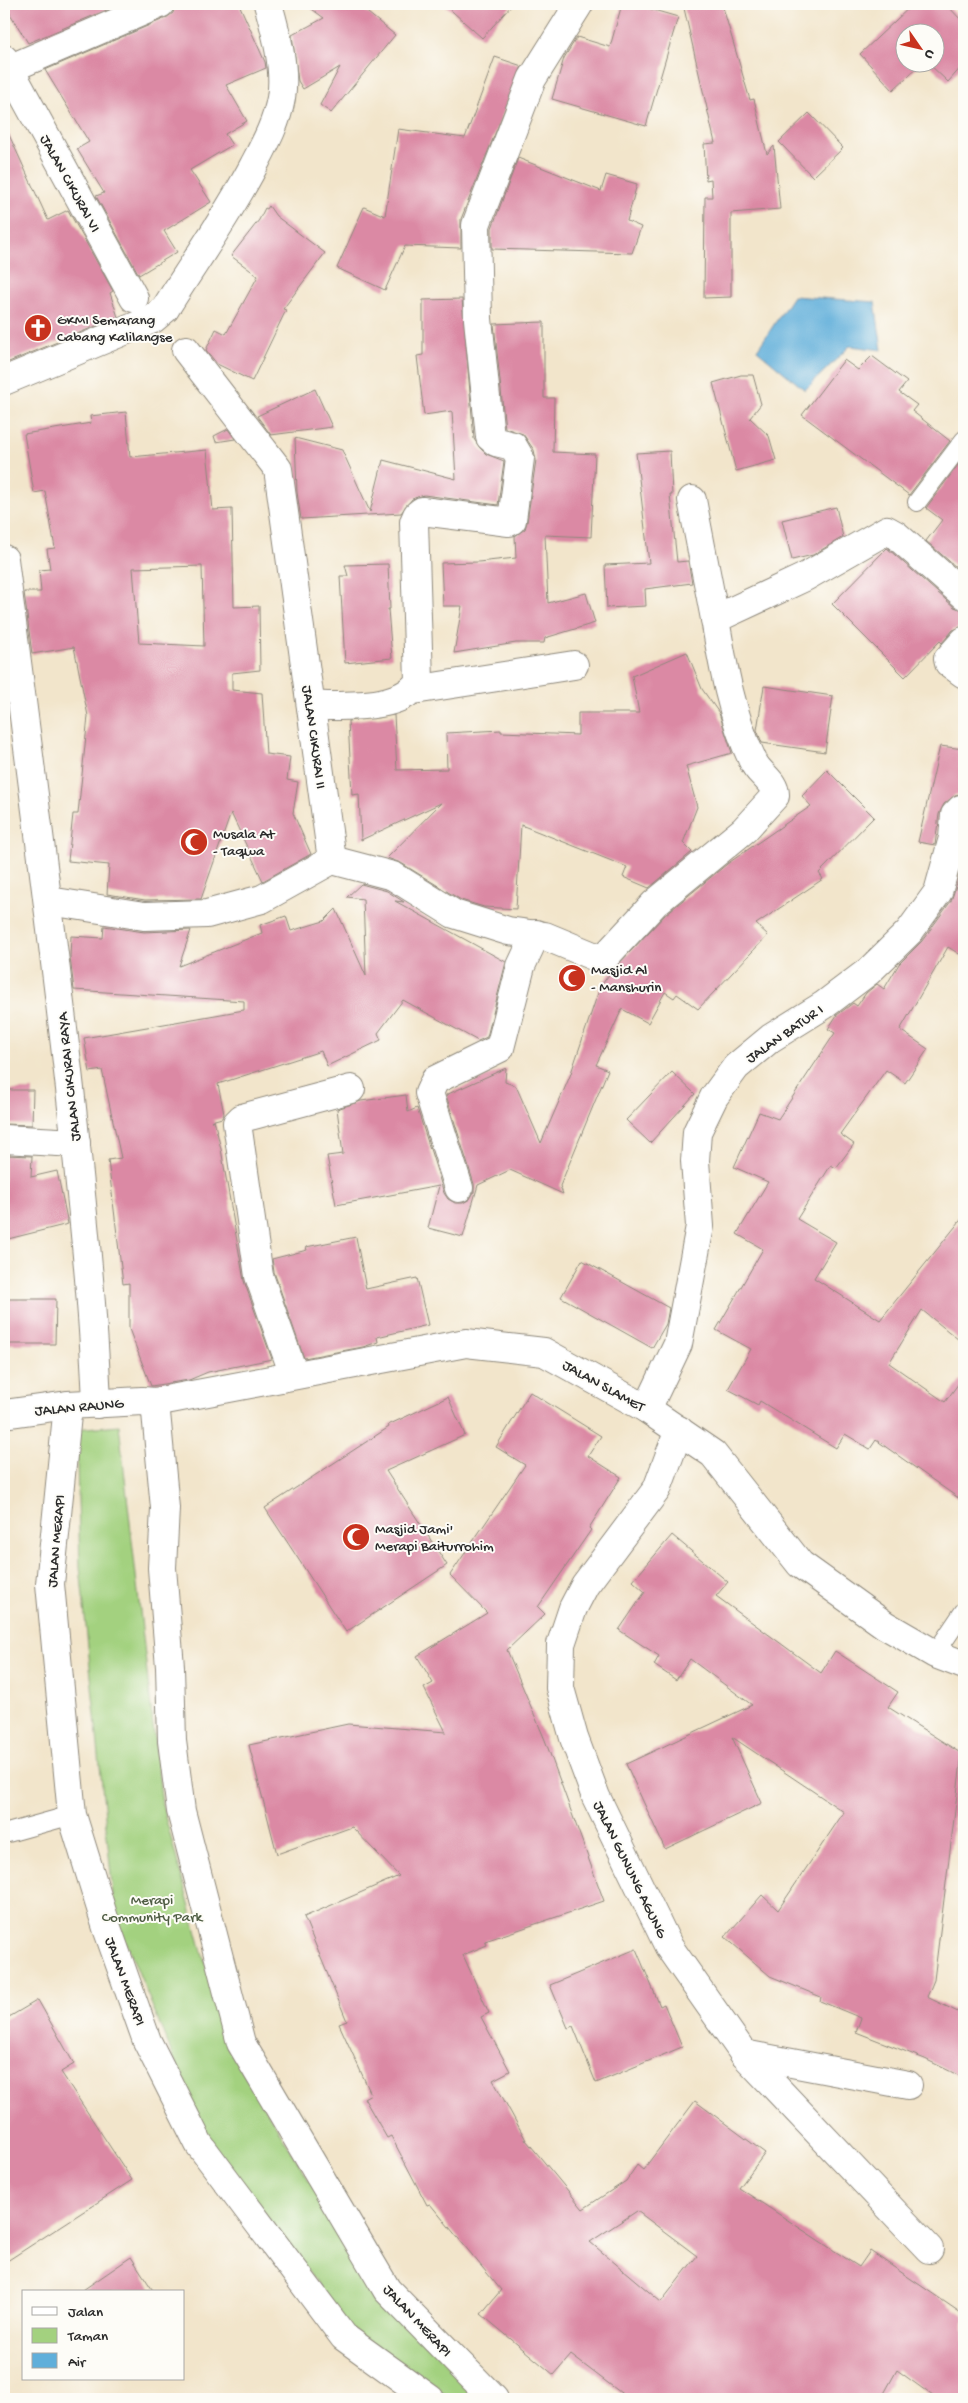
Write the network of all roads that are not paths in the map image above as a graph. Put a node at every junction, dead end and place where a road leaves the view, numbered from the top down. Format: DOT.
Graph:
graph roads {
  1 [pos="160,4"];
  2 [pos="268,4"];
  3 [pos="580,4"];
  4 [pos="5,66"];
  5 [pos="134,298"];
  6 [pos="186,350"];
  7 [pos="4,381"];
  8 [pos="964,440"];
  9 [pos="692,500"];
  10 [pos="917,502"];
  11 [pos="4,559"];
  12 [pos="964,596"];
  13 [pos="715,619"];
  14 [pos="964,641"];
  15 [pos="574,664"];
  16 [pos="964,674"];
  17 [pos="414,690"];
  18 [pos="311,706"];
  19 [pos="16,751"];
  20 [pos="964,809"];
  21 [pos="332,860"];
  22 [pos="49,902"];
  23 [pos="536,934"];
  24 [pos="351,1089"];
  25 [pos="4,1139"];
  26 [pos="76,1143"];
  27 [pos="459,1188"];
  28 [pos="294,1375"];
  29 [pos="155,1402"];
  30 [pos="97,1404"];
  31 [pos="68,1406"];
  32 [pos="647,1409"];
  33 [pos="4,1414"];
  34 [pos="679,1430"];
  35 [pos="964,1611"];
  36 [pos="935,1654"];
  37 [pos="964,1665"];
  38 [pos="72,1815"];
  39 [pos="4,1834"];
  40 [pos="744,2054"];
  41 [pos="908,2085"];
  42 [pos="929,2249"];
  43 [pos="430,2399"];
  44 [pos="494,2399"];
  1 -- 4 [label="street, JALAN CIKURAI VI"];
  2 -- 7 [label="street"];
  3 -- 17 [label="street"];
  4 -- 5 [label="street, JALAN CIKURAI VI"];
  6 -- 18 [label="street, JALAN CIKURAI II"];
  8 -- 10 [label="lane"];
  9 -- 13 [label="street"];
  11 -- 19 [label="street, JALAN CIKURAI RAYA"];
  12 -- 13 [label="street"];
  13 -- 23 [label="street"];
  14 -- 16 [label="street"];
  15 -- 17 [label="street"];
  17 -- 18 [label="street"];
  18 -- 21 [label="street, JALAN CIKURAI II"];
  19 -- 22 [label="street, JALAN CIKURAI RAYA"];
  20 -- 32 [label="street, JALAN BATUR I"];
  21 -- 22 [label="street"];
  21 -- 23 [label="street"];
  22 -- 26 [label="street, JALAN CIKURAI RAYA"];
  23 -- 27 [label="street"];
  24 -- 28 [label="street"];
  25 -- 26 [label="street"];
  26 -- 30 [label="street, JALAN CIKURAI RAYA"];
  28 -- 29 [label="street, JALAN SLAMET"];
  28 -- 32 [label="street, JALAN SLAMET"];
  29 -- 30 [label="street, JALAN RAUNG"];
  29 -- 44 [label="street, JALAN MERAPI"];
  30 -- 31 [label="street, JALAN RAUNG"];
  31 -- 33 [label="street, JALAN RAUNG"];
  31 -- 38 [label="street, JALAN MERAPI"];
  32 -- 34 [label="street, JALAN SLAMET"];
  34 -- 36 [label="street, JALAN SLAMET"];
  34 -- 40 [label="street, JALAN GUNUNG AGUNG"];
  35 -- 36 [label="lane"];
  36 -- 37 [label="street, JALAN SLAMET"];
  38 -- 39 [label="lane"];
  38 -- 43 [label="street, JALAN MERAPI"];
  40 -- 41 [label="street"];
  40 -- 42 [label="street, JALAN GUNUNG AGUNG"];
}
